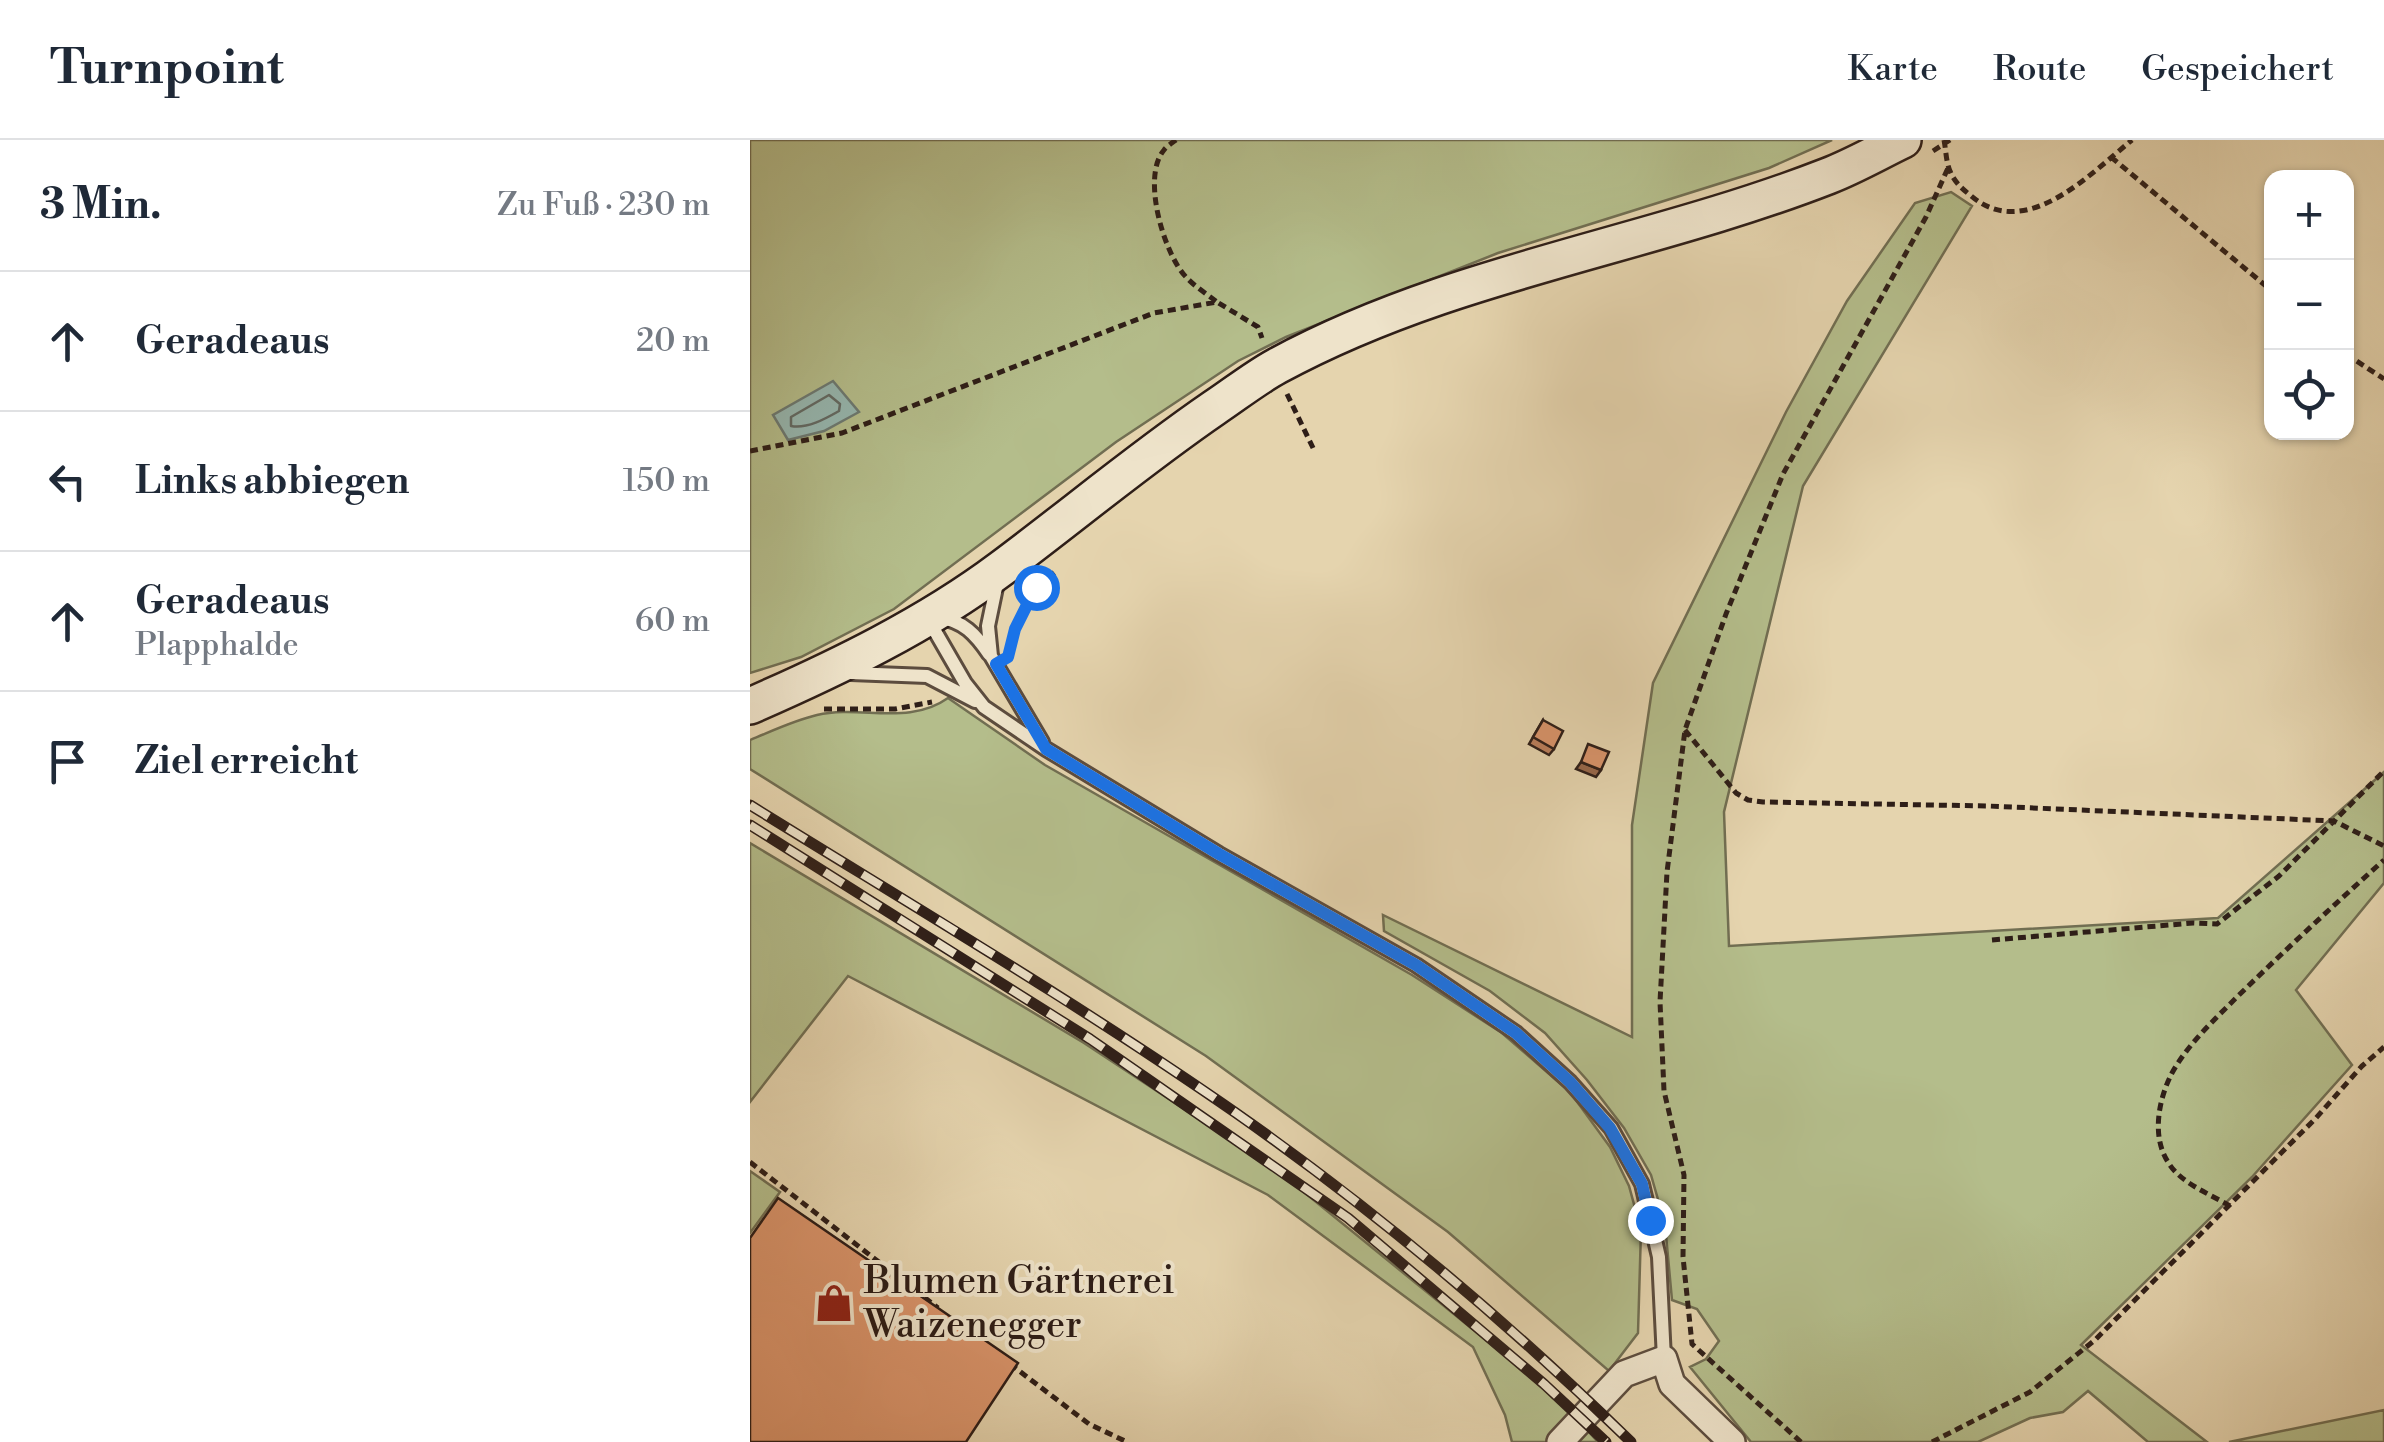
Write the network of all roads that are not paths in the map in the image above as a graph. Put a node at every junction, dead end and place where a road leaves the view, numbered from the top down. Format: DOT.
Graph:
graph roads {
  1 [pos="1911,150"];
  2 [pos="1000,570"];
  3 [pos="926,617"];
  4 [pos="994,660"];
  5 [pos="824,674"];
  6 [pos="750,706"];
  7 [pos="984,707"];
  8 [pos="1046,749"];
  9 [pos="1664,1359"];
  10 [pos="1560,1442"];
  11 [pos="1732,1442"];
  1 -- 2 [label="street"];
  2 -- 3 [label="street"];
  2 -- 4 [label="lane"];
  3 -- 4 [label="lane"];
  3 -- 5 [label="street"];
  3 -- 7 [label="lane"];
  4 -- 8 [label="lane"];
  5 -- 6 [label="street"];
  5 -- 7 [label="lane"];
  7 -- 8 [label="lane"];
  8 -- 9 [label="lane"];
  9 -- 10 [label="street"];
  9 -- 11 [label="street"];
}
